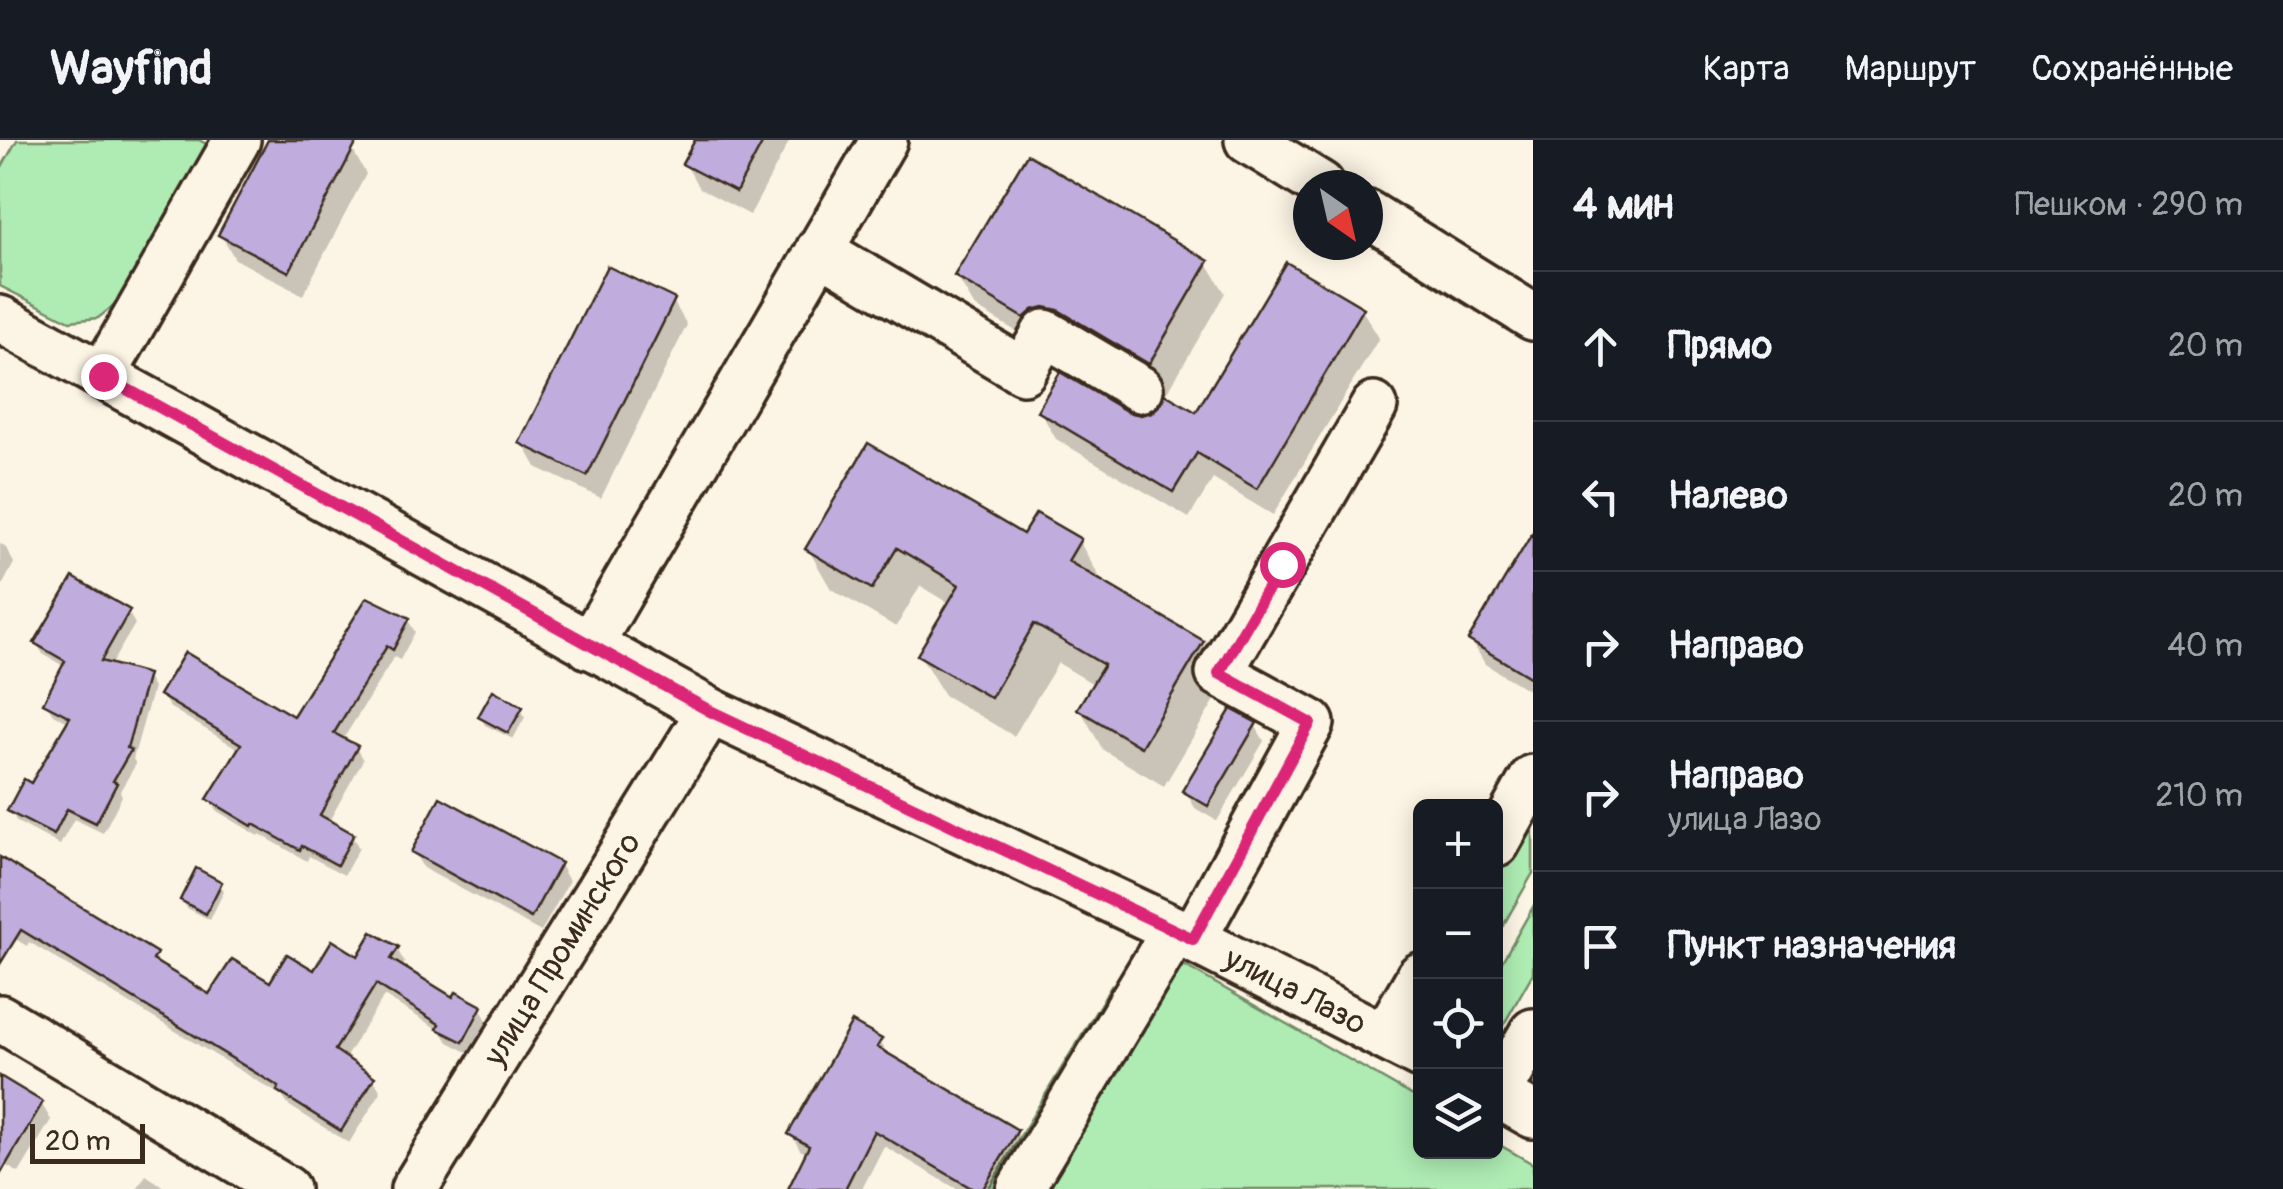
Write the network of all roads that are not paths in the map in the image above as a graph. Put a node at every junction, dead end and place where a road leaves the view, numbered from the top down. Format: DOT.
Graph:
graph roads {
  1 [pos="238,140"];
  2 [pos="884,140"];
  3 [pos="1248,140"];
  4 [pos="1297,170"];
  5 [pos="1383,223"];
  6 [pos="819,250"];
  7 [pos="1533,316"];
  8 [pos="0,319"];
  9 [pos="103,376"];
  10 [pos="1140,388"];
  11 [pos="1374,406"];
  12 [pos="589,646"];
  13 [pos="710,711"];
  14 [pos="1533,778"];
  15 [pos="1503,832"];
  16 [pos="1184,934"];
  17 [pos="1419,979"];
  18 [pos="0,1018"];
  19 [pos="1533,1032"];
  20 [pos="1404,1045"];
  21 [pos="1503,1082"];
  22 [pos="1503,1098"];
  23 [pos="1533,1115"];
  24 [pos="286,1189"];
  25 [pos="414,1189"];
  26 [pos="1020,1189"];
  1 -- 9 [label="street"];
  2 -- 6 [label="street"];
  3 -- 4 [label="street"];
  5 -- 7 [label="street"];
  6 -- 10 [label="street"];
  6 -- 12 [label="street"];
  8 -- 9 [label="street, улица Лазо"];
  9 -- 12 [label="street, улица Лазо"];
  11 -- 16 [label="street"];
  12 -- 13 [label="street, улица Лазо"];
  13 -- 16 [label="street, улица Лазо"];
  13 -- 25 [label="street, улица Проминского"];
  14 -- 15 [label="street"];
  16 -- 20 [label="street, улица Лазо"];
  16 -- 26 [label="street"];
  17 -- 20 [label="street"];
  18 -- 24 [label="street"];
  19 -- 21 [label="street"];
  22 -- 23 [label="street"];
}
